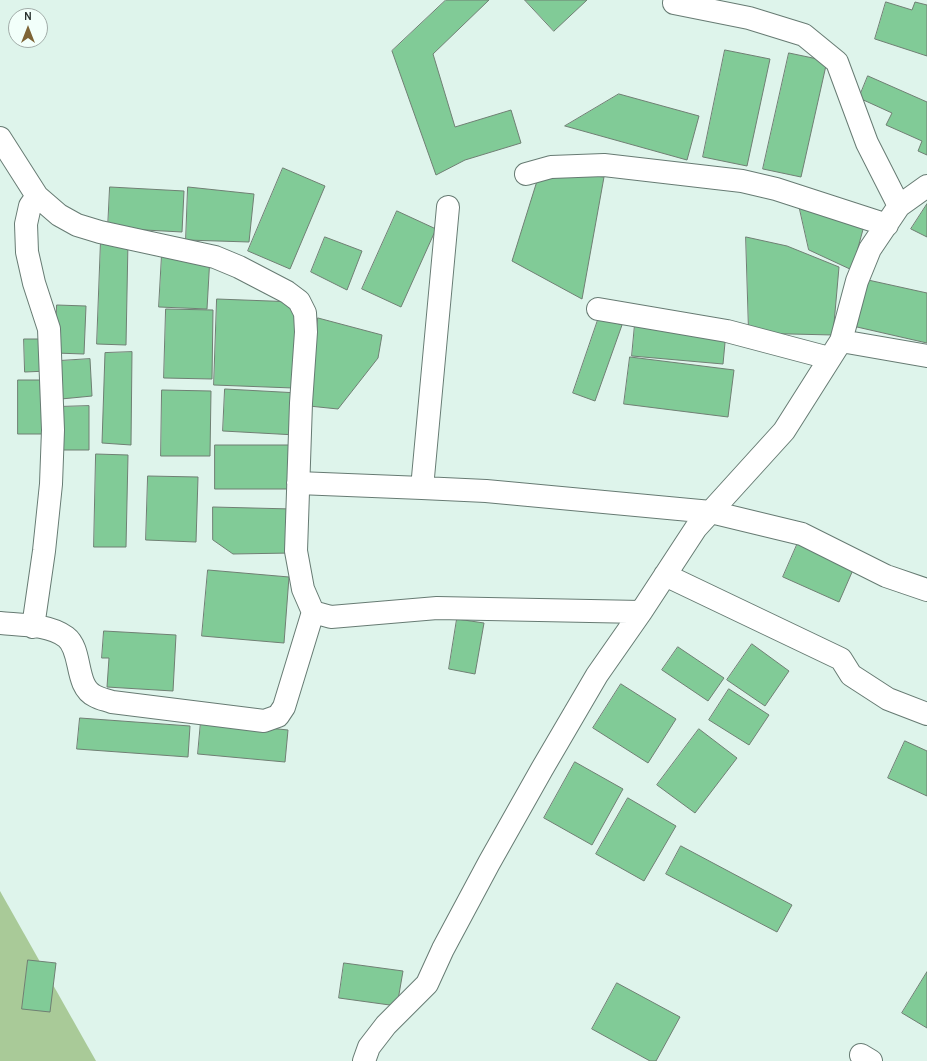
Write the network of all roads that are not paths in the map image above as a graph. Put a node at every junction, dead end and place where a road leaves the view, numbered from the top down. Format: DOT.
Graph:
graph roads {
  1 [pos="674,3"];
  2 [pos="0,138"];
  3 [pos="526,174"];
  4 [pos="927,186"];
  5 [pos="37,196"];
  6 [pos="899,206"];
  7 [pos="448,207"];
  8 [pos="887,225"];
  9 [pos="598,309"];
  10 [pos="835,350"];
  11 [pos="927,356"];
  12 [pos="298,483"];
  13 [pos="422,488"];
  14 [pos="711,512"];
  15 [pos="665,575"];
  16 [pos="927,590"];
  17 [pos="313,612"];
  18 [pos="641,612"];
  19 [pos="0,623"];
  20 [pos="33,627"];
  21 [pos="927,714"];
  22 [pos="364,1061"];
  1 -- 6 [label="street"];
  2 -- 5 [label="street"];
  3 -- 8 [label="street"];
  4 -- 6 [label="street"];
  5 -- 12 [label="street"];
  5 -- 20 [label="street"];
  6 -- 8 [label="street"];
  7 -- 13 [label="street"];
  8 -- 10 [label="street"];
  9 -- 10 [label="street"];
  10 -- 11 [label="street"];
  10 -- 14 [label="street"];
  12 -- 13 [label="street"];
  12 -- 17 [label="street"];
  13 -- 14 [label="street"];
  14 -- 15 [label="street"];
  14 -- 16 [label="street"];
  15 -- 18 [label="street"];
  15 -- 21 [label="street"];
  17 -- 18 [label="street"];
  17 -- 20 [label="street"];
  18 -- 22 [label="street"];
  19 -- 20 [label="street"];
}
